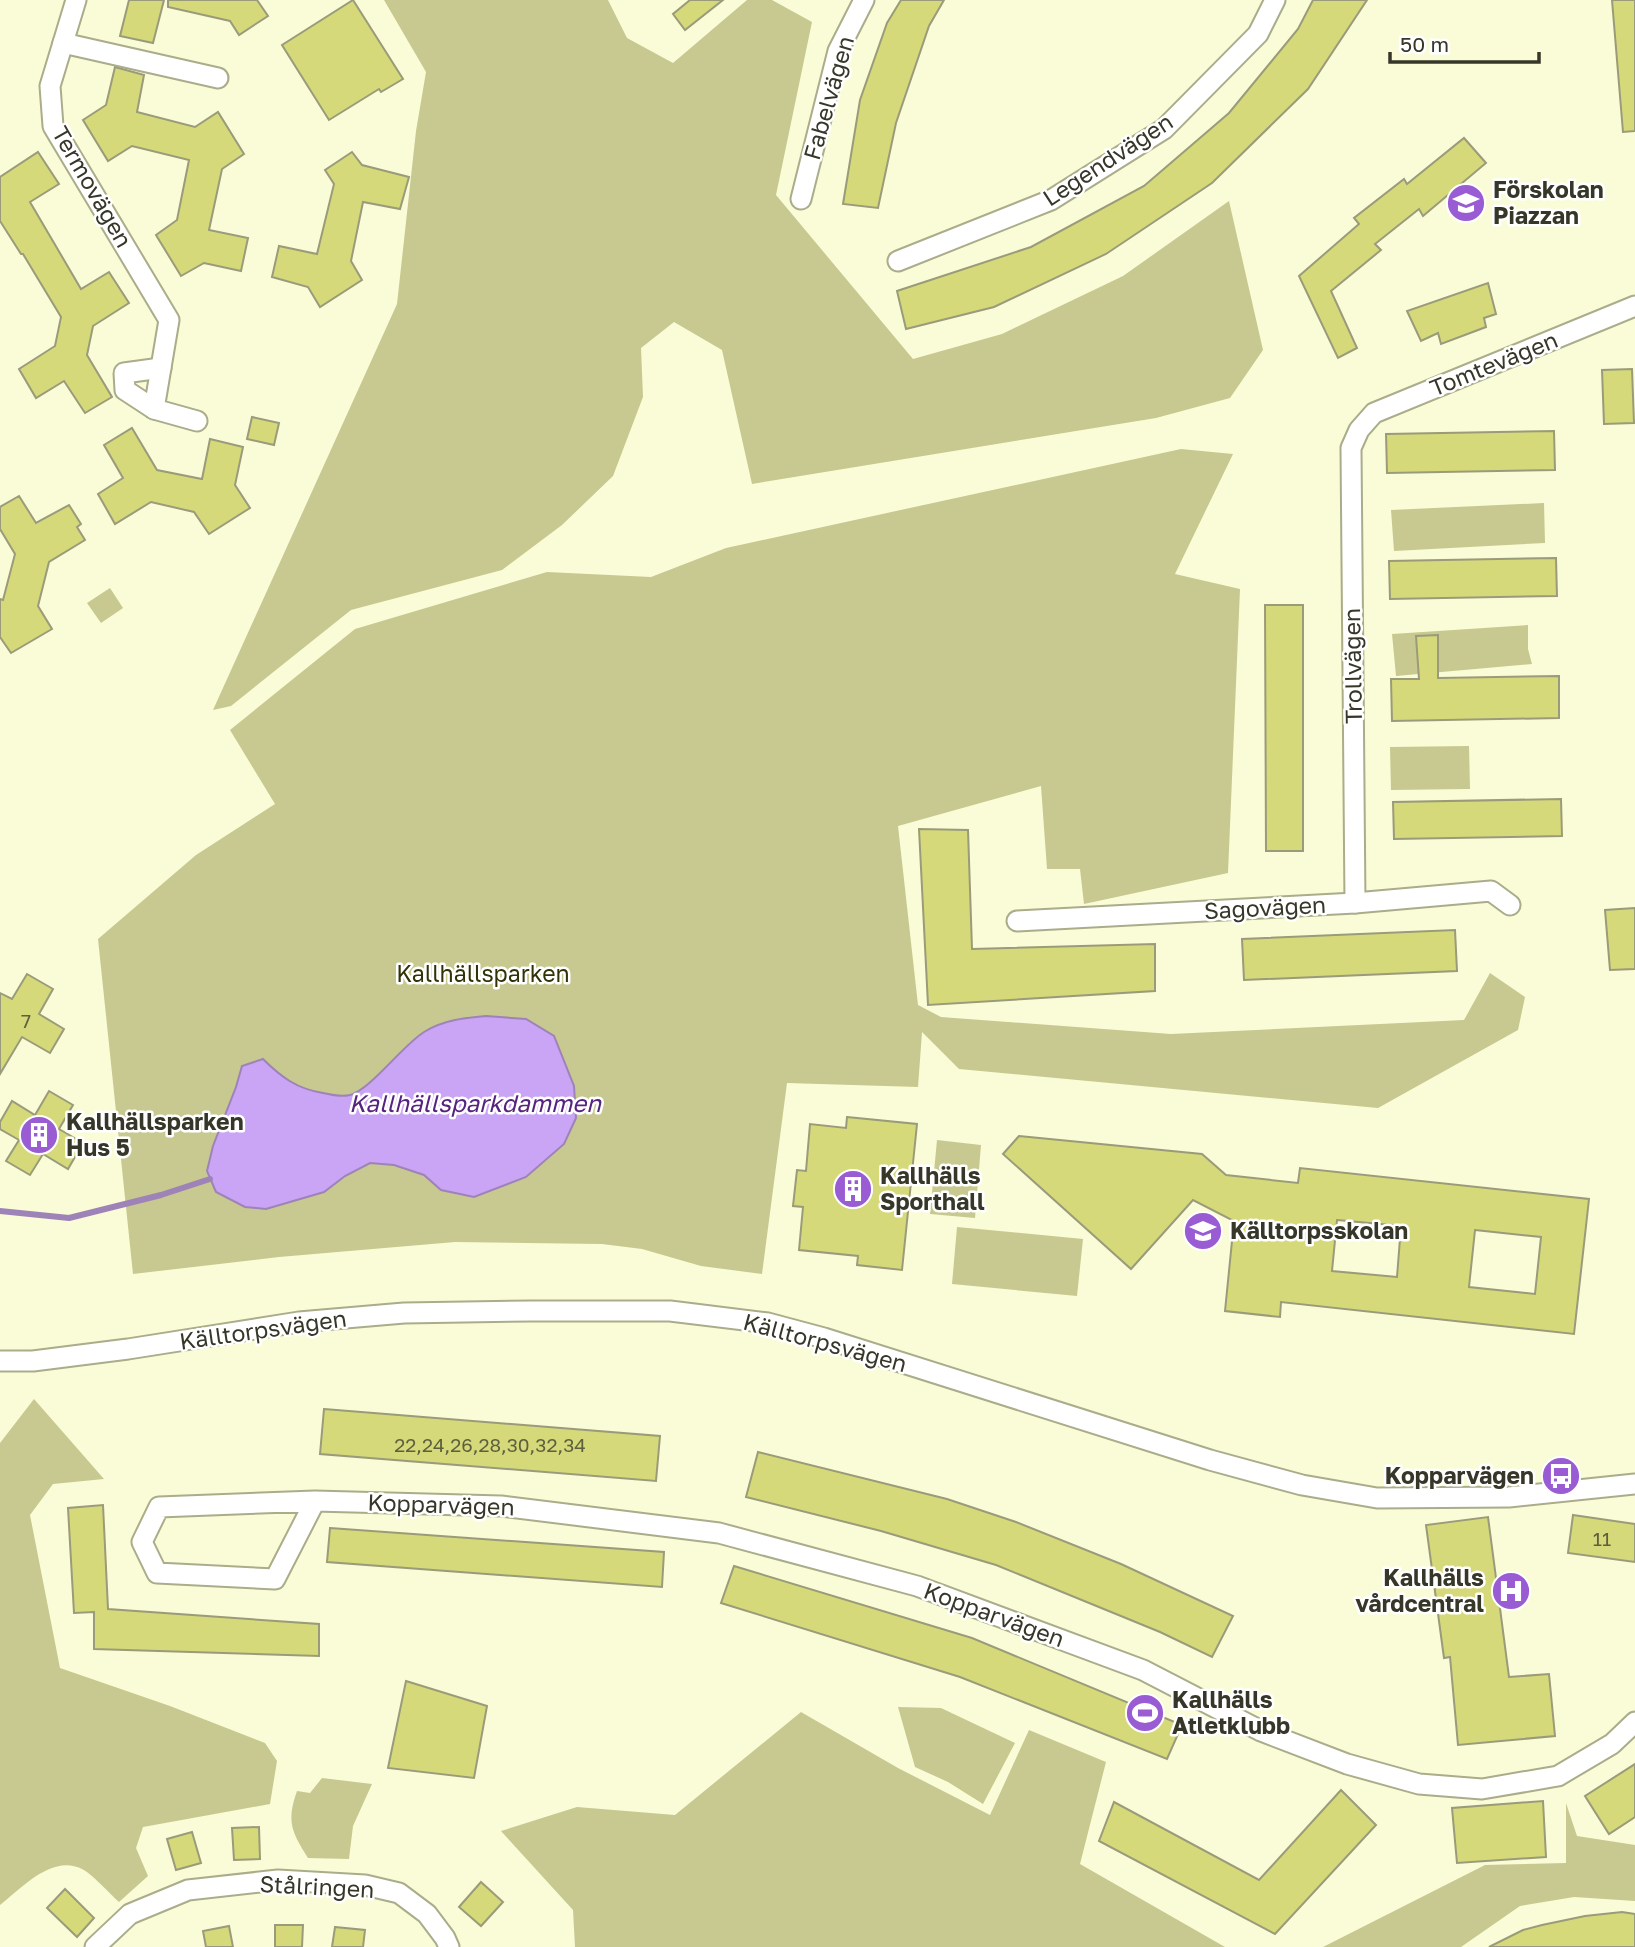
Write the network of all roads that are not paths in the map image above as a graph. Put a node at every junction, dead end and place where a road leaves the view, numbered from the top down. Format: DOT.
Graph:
graph roads {
  1 [pos="76,0"];
  2 [pos="864,0"];
  3 [pos="1275,0"];
  4 [pos="63,43"];
  5 [pos="218,78"];
  6 [pos="801,199"];
  7 [pos="898,261"];
  8 [pos="1635,306"];
  9 [pos="161,368"];
  10 [pos="154,409"];
  11 [pos="197,421"];
  12 [pos="1359,430"];
  13 [pos="1355,903"];
  14 [pos="1510,905"];
  15 [pos="1017,922"];
  16 [pos="0,1361"];
  17 [pos="1635,1484"];
  18 [pos="315,1501"];
  19 [pos="1635,1722"];
  20 [pos="94,1947"];
  21 [pos="449,1947"];
  1 -- 4 [label="street, Termovägen"];
  2 -- 6 [label="street, Fabelvägen"];
  3 -- 7 [label="street, Legendvägen"];
  4 -- 5 [label="street"];
  4 -- 9 [label="street, Termovägen"];
  8 -- 12 [label="street, Tomtevägen"];
  9 -- 10 [label="street, Termovägen"];
  9 -- 10 [label="street"];
  10 -- 11 [label="street"];
  12 -- 13 [label="street, Trollvägen"];
  13 -- 14 [label="street, Sagovägen"];
  13 -- 15 [label="street, Sagovägen"];
  16 -- 17 [label="street, Källtorpsvägen"];
  18 -- 18 [label="street, Kopparvägen"];
  18 -- 19 [label="street, Kopparvägen"];
  20 -- 21 [label="street, Stålringen"];
}
